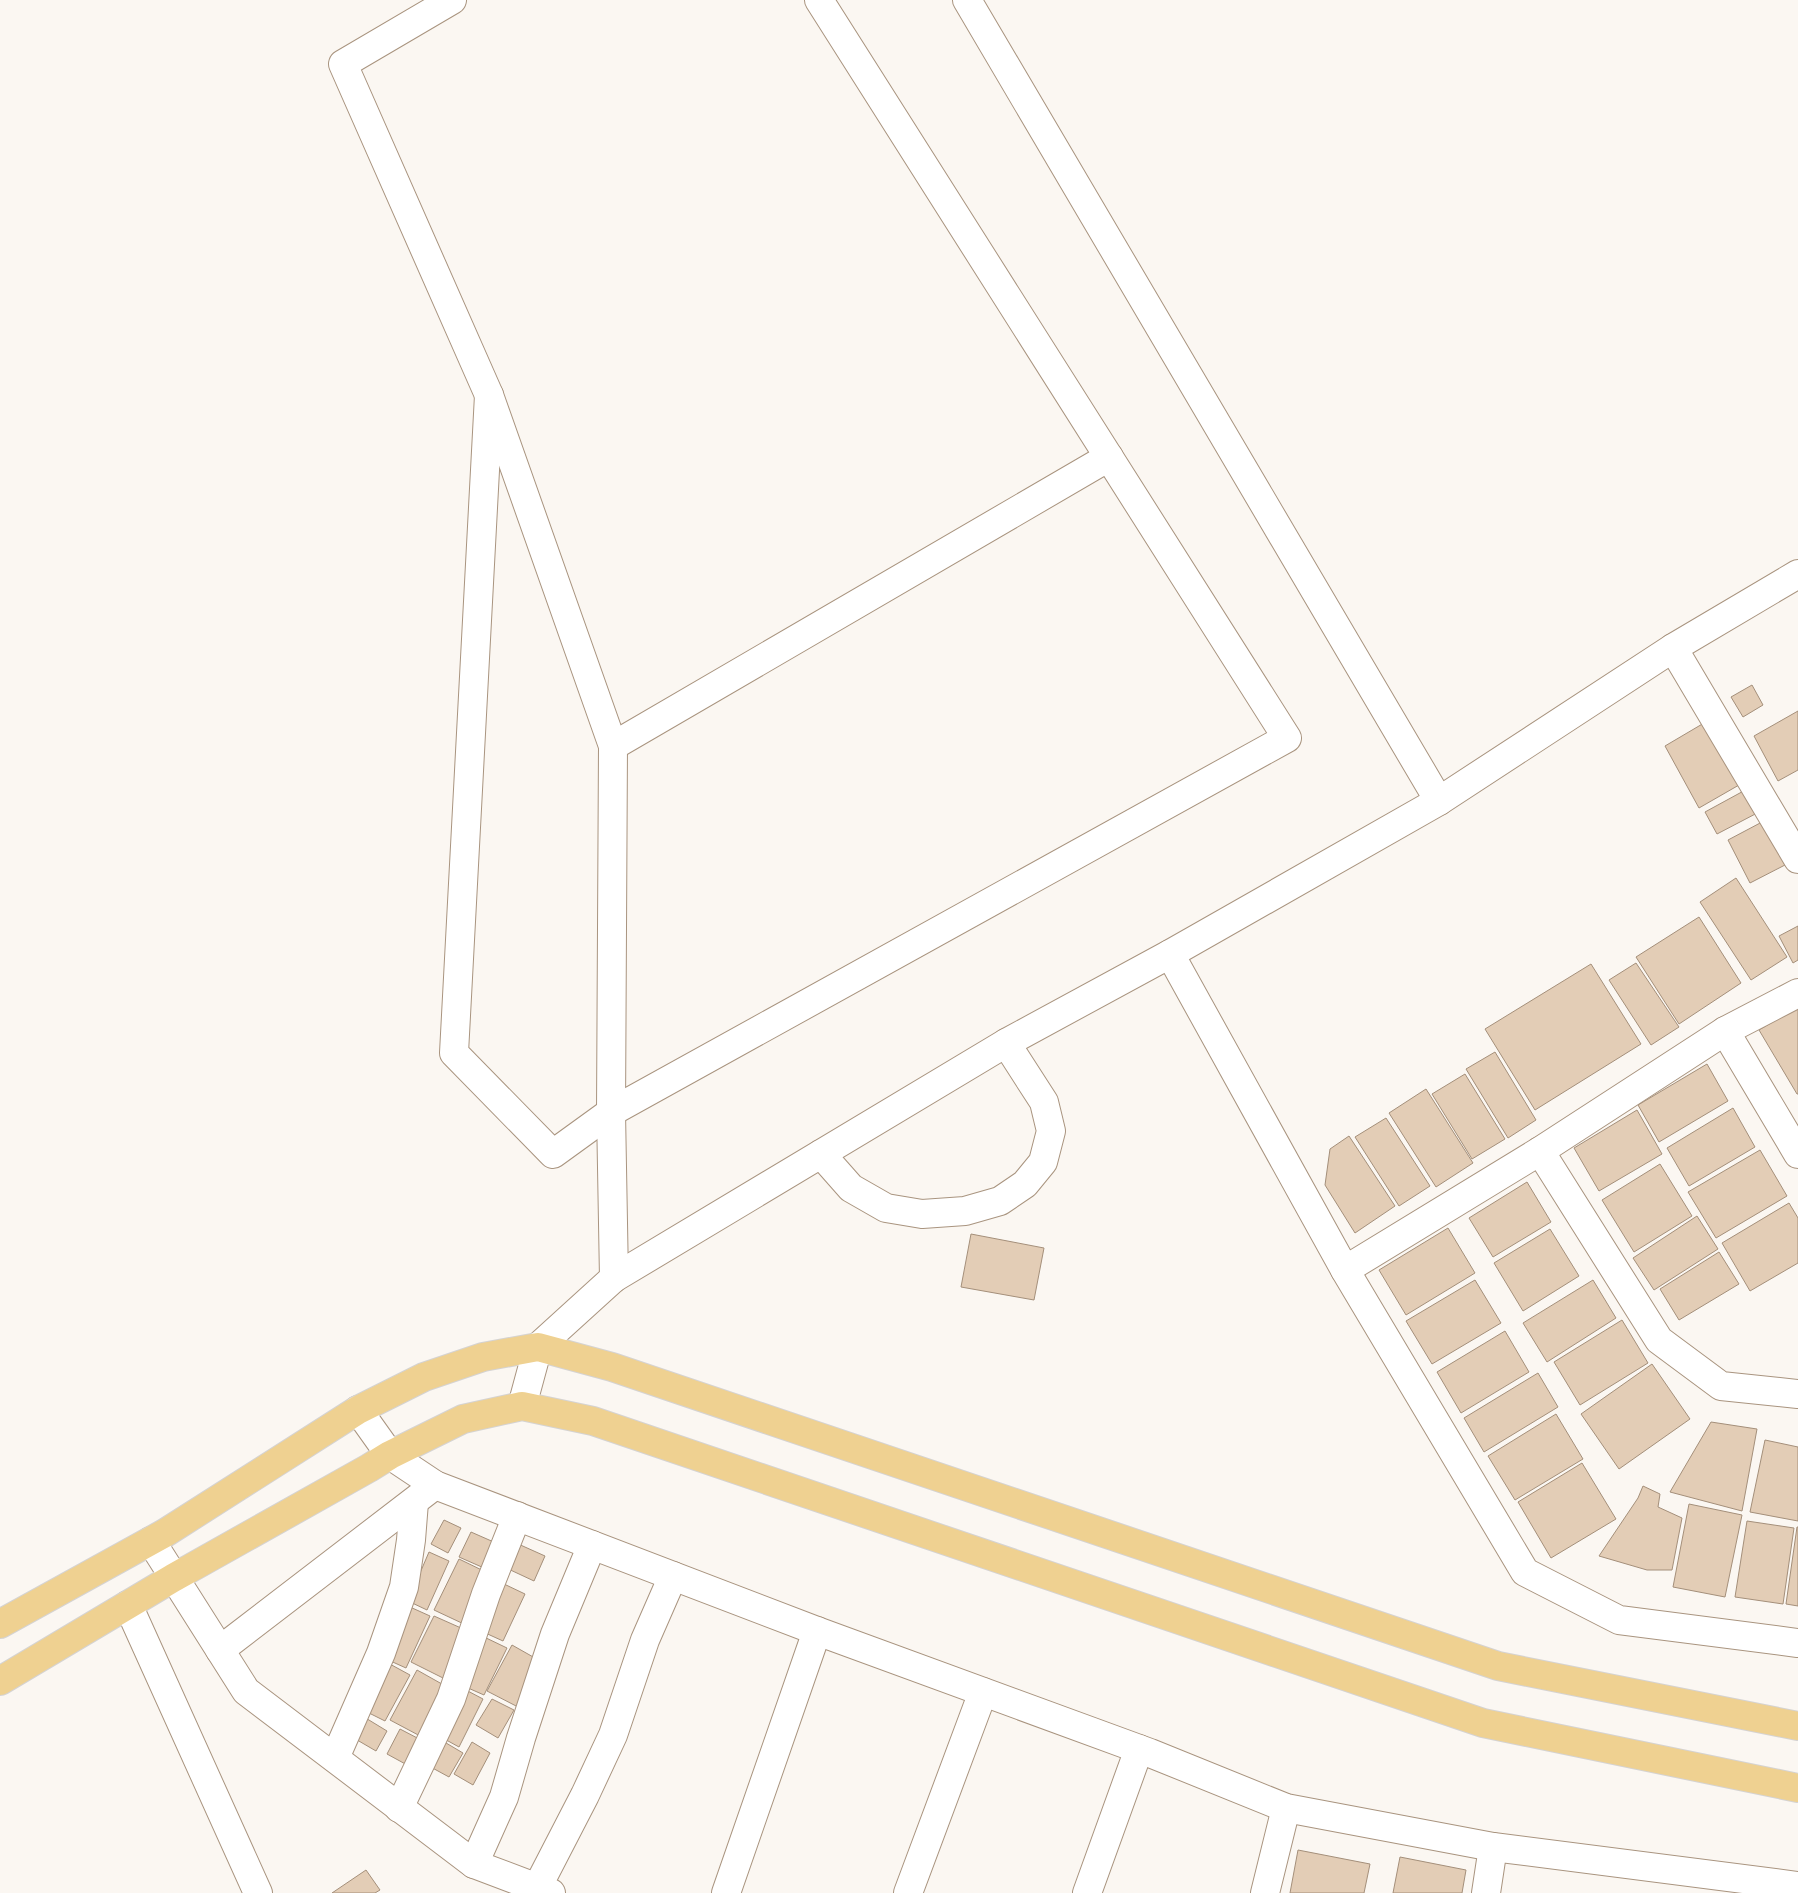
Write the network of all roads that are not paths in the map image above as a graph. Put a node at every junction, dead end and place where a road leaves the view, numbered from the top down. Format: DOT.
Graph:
graph roads {
  1 [pos="452,0"];
  2 [pos="819,0"];
  3 [pos="967,0"];
  4 [pos="489,395"];
  5 [pos="1109,457"];
  6 [pos="1798,574"];
  7 [pos="1673,648"];
  8 [pos="613,746"];
  9 [pos="1439,801"];
  10 [pos="1798,859"];
  11 [pos="1170,954"];
  12 [pos="1798,993"];
  13 [pos="1725,1031"];
  14 [pos="1006,1043"];
  15 [pos="611,1112"];
  16 [pos="1540,1151"];
  17 [pos="822,1154"];
  18 [pos="1798,1154"];
  19 [pos="1345,1270"];
  20 [pos="614,1278"];
  21 [pos="538,1347"];
  22 [pos="1798,1394"];
  23 [pos="522,1406"];
  24 [pos="358,1410"];
  25 [pos="390,1455"];
  26 [pos="435,1485"];
  27 [pos="414,1502"];
  28 [pos="517,1516"];
  29 [pos="151,1541"];
  30 [pos="592,1545"];
  31 [pos="673,1576"];
  32 [pos="173,1578"];
  33 [pos="128,1604"];
  34 [pos="0,1624"];
  35 [pos="817,1631"];
  36 [pos="1798,1643"];
  37 [pos="220,1650"];
  38 [pos="0,1681"];
  39 [pos="982,1692"];
  40 [pos="1798,1726"];
  41 [pos="1139,1750"];
  42 [pos="335,1758"];
  43 [pos="1798,1788"];
  44 [pos="399,1808"];
  45 [pos="1286,1808"];
  46 [pos="1493,1847"];
  47 [pos="474,1864"];
  48 [pos="1798,1886"];
  49 [pos="544,1890"];
  50 [pos="258,1893"];
  51 [pos="726,1893"];
  52 [pos="908,1893"];
  53 [pos="1087,1893"];
  54 [pos="1265,1893"];
  55 [pos="1486,1893"];
  1 -- 4 [label="street"];
  2 -- 5 [label="street"];
  3 -- 9 [label="street"];
  4 -- 8 [label="street"];
  4 -- 15 [label="street"];
  5 -- 8 [label="street"];
  5 -- 15 [label="street"];
  6 -- 7 [label="street"];
  7 -- 9 [label="street"];
  7 -- 10 [label="street"];
  8 -- 15 [label="street"];
  9 -- 11 [label="street"];
  11 -- 14 [label="street"];
  11 -- 19 [label="street"];
  12 -- 13 [label="street"];
  13 -- 16 [label="street"];
  13 -- 18 [label="street"];
  14 -- 17 [label="street"];
  14 -- 17 [label="street"];
  15 -- 20 [label="street"];
  16 -- 19 [label="street"];
  16 -- 22 [label="street"];
  17 -- 20 [label="street"];
  19 -- 36 [label="street"];
  20 -- 21 [label="street"];
  21 -- 23 [label="street"];
  21 -- 24 [label="main road"];
  21 -- 40 [label="main road"];
  23 -- 25 [label="main road"];
  23 -- 43 [label="main road"];
  24 -- 25 [label="street"];
  24 -- 29 [label="main road"];
  25 -- 26 [label="street"];
  25 -- 32 [label="main road"];
  26 -- 27 [label="street"];
  26 -- 28 [label="street"];
  27 -- 37 [label="street"];
  27 -- 42 [label="street"];
  28 -- 30 [label="street"];
  28 -- 44 [label="street"];
  29 -- 32 [label="street"];
  29 -- 34 [label="main road"];
  30 -- 31 [label="street"];
  30 -- 47 [label="street"];
  31 -- 35 [label="street"];
  31 -- 49 [label="street"];
  32 -- 33 [label="main road"];
  32 -- 37 [label="street"];
  33 -- 38 [label="main road"];
  33 -- 50 [label="street"];
  35 -- 39 [label="street"];
  35 -- 51 [label="street"];
  37 -- 42 [label="street"];
  39 -- 41 [label="street"];
  39 -- 52 [label="street"];
  41 -- 45 [label="street"];
  41 -- 53 [label="street"];
  42 -- 44 [label="street"];
  44 -- 47 [label="street"];
  45 -- 46 [label="street"];
  45 -- 54 [label="street"];
  46 -- 48 [label="street"];
  46 -- 55 [label="street"];
  47 -- 49 [label="street"];
}
